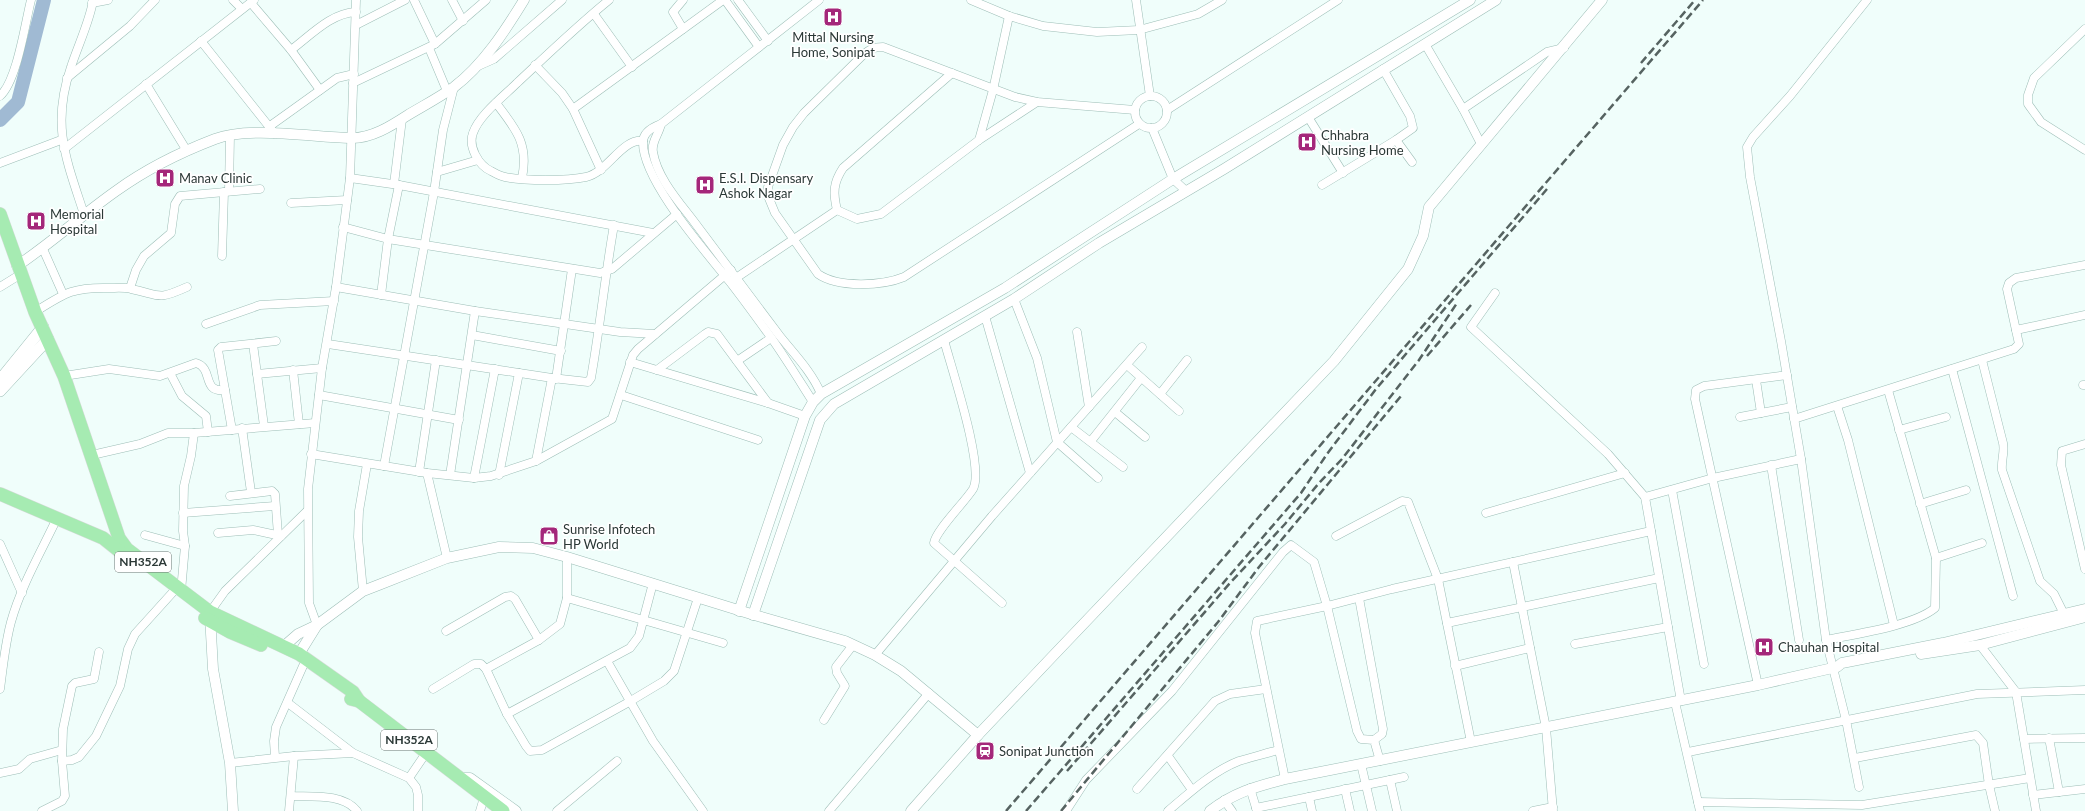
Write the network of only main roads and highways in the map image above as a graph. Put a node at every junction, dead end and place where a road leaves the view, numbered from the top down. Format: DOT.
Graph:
graph roads {
  1 [pos="0,216"];
  2 [pos="45,333"];
  3 [pos="2,379"];
  4 [pos="0,391"];
  5 [pos="0,494"];
  6 [pos="177,591"];
  7 [pos="503,811"];
  1 -- 2 [label="highway, NH352A"];
  2 -- 3 [label="main road"];
  2 -- 6 [label="highway, NH352A"];
  3 -- 4 [label="main road"];
  5 -- 6 [label="highway"];
  6 -- 7 [label="highway, NH352A"];
}
